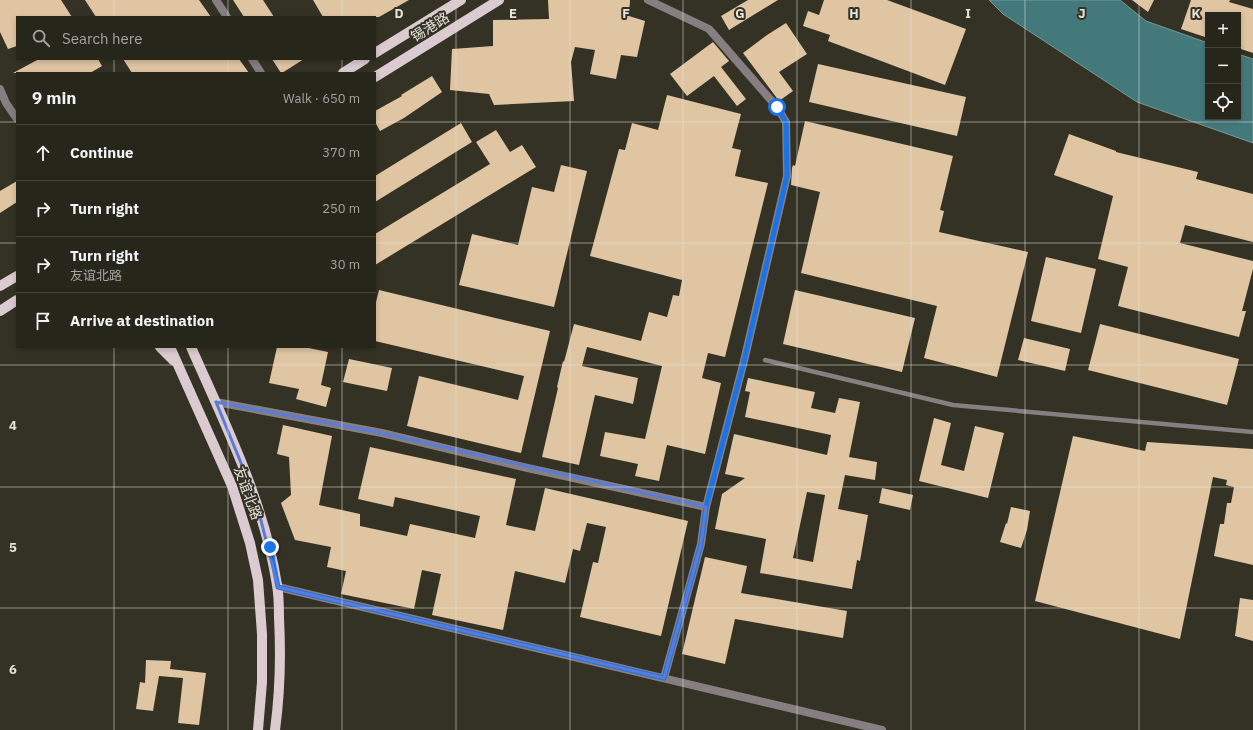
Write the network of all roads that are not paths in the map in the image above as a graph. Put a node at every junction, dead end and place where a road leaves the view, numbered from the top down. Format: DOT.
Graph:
graph roads {
  1 [pos="216,0"];
  2 [pos="460,0"];
  3 [pos="499,0"];
  4 [pos="648,0"];
  5 [pos="226,16"];
  6 [pos="376,52"];
  7 [pos="253,60"];
  8 [pos="363,60"];
  9 [pos="260,72"];
  10 [pos="345,72"];
  11 [pos="376,76"];
  12 [pos="0,89"];
  13 [pos="16,118"];
  14 [pos="16,277"];
  15 [pos="0,286"];
  16 [pos="16,301"];
  17 [pos="16,307"];
  18 [pos="1,310"];
  19 [pos="161,348"];
  20 [pos="170,348"];
  21 [pos="191,348"];
  22 [pos="196,348"];
  23 [pos="765,360"];
  24 [pos="197,361"];
  25 [pos="178,365"];
  26 [pos="216,402"];
  27 [pos="1253,432"];
  28 [pos="706,507"];
  29 [pos="278,587"];
  30 [pos="664,678"];
  31 [pos="258,730"];
  32 [pos="275,730"];
  33 [pos="882,730"];
  1 -- 5 [label="street"];
  2 -- 6 [label="main road, 锡港路"];
  3 -- 11 [label="main road, 锡港路"];
  4 -- 28 [label="street"];
  7 -- 9 [label="street"];
  8 -- 10 [label="main road"];
  12 -- 13 [label="street"];
  14 -- 15 [label="main road"];
  16 -- 18 [label="main road"];
  17 -- 18 [label="main road"];
  19 -- 25 [label="main road"];
  20 -- 25 [label="main road, 友谊北路"];
  21 -- 24 [label="main road, 友谊北路"];
  22 -- 24 [label="main road"];
  23 -- 27 [label="lane"];
  24 -- 26 [label="main road, 友谊北路"];
  25 -- 31 [label="main road, 友谊北路"];
  26 -- 28 [label="street"];
  26 -- 29 [label="main road, 友谊北路"];
  28 -- 30 [label="street"];
  29 -- 30 [label="street"];
  29 -- 32 [label="main road, 友谊北路"];
  30 -- 33 [label="street"];
}
